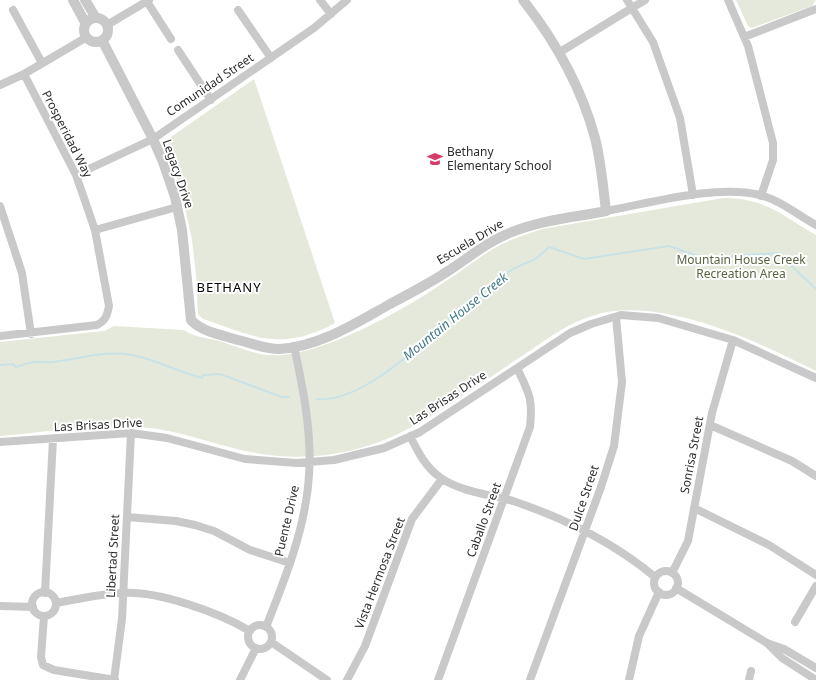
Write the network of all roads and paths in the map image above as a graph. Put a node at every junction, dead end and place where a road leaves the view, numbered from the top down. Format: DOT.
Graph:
graph roads {
  1 [pos="73,0"];
  2 [pos="85,0"];
  3 [pos="148,0"];
  4 [pos="320,0"];
  5 [pos="347,0"];
  6 [pos="523,0"];
  7 [pos="627,0"];
  8 [pos="645,0"];
  9 [pos="728,0"];
  10 [pos="632,8"];
  11 [pos="816,9"];
  12 [pos="14,10"];
  13 [pos="238,10"];
  14 [pos="331,14"];
  15 [pos="96,18"];
  16 [pos="86,24"];
  17 [pos="107,25"];
  18 [pos="87,37"];
  19 [pos="744,37"];
  20 [pos="171,39"];
  21 [pos="102,40"];
  22 [pos="178,50"];
  23 [pos="560,52"];
  24 [pos="271,58"];
  25 [pos="42,62"];
  26 [pos="24,74"];
  27 [pos="0,85"];
  28 [pos="211,100"];
  29 [pos="153,139"];
  30 [pos="76,175"];
  31 [pos="693,195"];
  32 [pos="761,196"];
  33 [pos="0,206"];
  34 [pos="177,207"];
  35 [pos="606,211"];
  36 [pos="816,225"];
  37 [pos="95,230"];
  38 [pos="616,317"];
  39 [pos="195,325"];
  40 [pos="31,334"];
  41 [pos="0,336"];
  42 [pos="733,340"];
  43 [pos="294,346"];
  44 [pos="517,368"];
  45 [pos="816,378"];
  46 [pos="710,425"];
  47 [pos="131,433"];
  48 [pos="410,436"];
  49 [pos="53,439"];
  50 [pos="0,442"];
  51 [pos="309,463"];
  52 [pos="816,476"];
  53 [pos="442,479"];
  54 [pos="504,499"];
  55 [pos="694,508"];
  56 [pos="127,517"];
  57 [pos="584,531"];
  58 [pos="290,563"];
  59 [pos="672,573"];
  60 [pos="816,575"];
  61 [pos="655,577"];
  62 [pos="816,586"];
  63 [pos="676,588"];
  64 [pos="658,592"];
  65 [pos="45,593"];
  66 [pos="123,593"];
  67 [pos="56,603"];
  68 [pos="0,606"];
  69 [pos="33,606"];
  70 [pos="44,616"];
  71 [pos="795,622"];
  72 [pos="266,627"];
  73 [pos="250,631"];
  74 [pos="271,642"];
  75 [pos="767,643"];
  76 [pos="256,648"];
  77 [pos="816,668"];
  78 [pos="751,671"];
  79 [pos="115,680"];
  80 [pos="240,680"];
  81 [pos="327,680"];
  82 [pos="347,680"];
  83 [pos="438,680"];
  84 [pos="530,680"];
  85 [pos="629,680"];
  86 [pos="749,680"];
  87 [pos="816,680"];
  1 -- 16 [label="street"];
  2 -- 15 [label="street"];
  3 -- 17 [label="street"];
  3 -- 20 [label="street"];
  4 -- 14 [label="street"];
  5 -- 14 [label="street, Comunidad Street"];
  6 -- 23 [label="street"];
  7 -- 10 [label="street"];
  8 -- 10 [label="street"];
  9 -- 19 [label="street"];
  10 -- 23 [label="street"];
  10 -- 31 [label="street"];
  11 -- 19 [label="street"];
  12 -- 25 [label="street"];
  13 -- 24 [label="street"];
  14 -- 24 [label="street, Comunidad Street"];
  15 -- 16 [label="street"];
  15 -- 17 [label="street"];
  16 -- 18 [label="street"];
  17 -- 21 [label="street"];
  18 -- 21 [label="street"];
  18 -- 25 [label="street"];
  19 -- 32 [label="street"];
  21 -- 29 [label="street, Legacy Drive"];
  22 -- 28 [label="street"];
  23 -- 35 [label="street"];
  24 -- 28 [label="street, Comunidad Street"];
  25 -- 26 [label="street"];
  26 -- 27 [label="street"];
  26 -- 30 [label="street, Prosperidad Way"];
  28 -- 29 [label="street, Comunidad Street"];
  29 -- 30 [label="street, Comunidad Street"];
  29 -- 34 [label="street, Legacy Drive"];
  30 -- 37 [label="street, Prosperidad Way"];
  31 -- 32 [label="street, Escuela Drive"];
  31 -- 35 [label="street, Escuela Drive"];
  32 -- 36 [label="street, Escuela Drive"];
  33 -- 40 [label="street"];
  34 -- 37 [label="street"];
  34 -- 39 [label="street, Legacy Drive"];
  35 -- 43 [label="street, Escuela Drive"];
  37 -- 40 [label="street, Prosperidad Way"];
  38 -- 42 [label="street, Las Brisas Drive"];
  38 -- 44 [label="street, Las Brisas Drive"];
  38 -- 57 [label="street, Dulce Street"];
  39 -- 43 [label="street, Escuela Drive"];
  40 -- 41 [label="street"];
  42 -- 45 [label="street, Las Brisas Drive"];
  42 -- 46 [label="street, Sonrisa Street"];
  43 -- 51 [label="street, Puente Drive"];
  44 -- 48 [label="street, Las Brisas Drive"];
  44 -- 54 [label="street, Caballo Street"];
  46 -- 52 [label="street"];
  46 -- 55 [label="street, Sonrisa Street"];
  47 -- 49 [label="street, Las Brisas Drive"];
  47 -- 51 [label="street, Las Brisas Drive"];
  47 -- 56 [label="street, Libertad Street"];
  48 -- 51 [label="street, Las Brisas Drive"];
  48 -- 53 [label="street"];
  49 -- 50 [label="street, Las Brisas Drive"];
  49 -- 65 [label="street"];
  51 -- 58 [label="street, Puente Drive"];
  53 -- 54 [label="street"];
  53 -- 82 [label="street, Vista Hermosa Street"];
  54 -- 57 [label="street"];
  54 -- 83 [label="street, Caballo Street"];
  55 -- 59 [label="street, Sonrisa Street"];
  55 -- 60 [label="street"];
  56 -- 58 [label="street"];
  56 -- 66 [label="street, Libertad Street"];
  57 -- 61 [label="street"];
  57 -- 84 [label="street, Dulce Street"];
  58 -- 72 [label="street, Puente Drive"];
  59 -- 61 [label="street"];
  59 -- 63 [label="street"];
  61 -- 64 [label="street"];
  62 -- 71 [label="street"];
  63 -- 64 [label="street"];
  63 -- 75 [label="street"];
  64 -- 85 [label="street"];
  65 -- 67 [label="street"];
  65 -- 69 [label="street"];
  66 -- 67 [label="street"];
  66 -- 73 [label="street"];
  66 -- 79 [label="street, Libertad Street"];
  67 -- 70 [label="street"];
  68 -- 69 [label="street"];
  69 -- 70 [label="street"];
  70 -- 79 [label="street"];
  72 -- 73 [label="street"];
  72 -- 74 [label="street"];
  73 -- 76 [label="street"];
  74 -- 76 [label="street"];
  74 -- 81 [label="street"];
  75 -- 77 [label="street"];
  75 -- 87 [label="street"];
  76 -- 80 [label="street"];
  78 -- 86 [label="street"];
}
